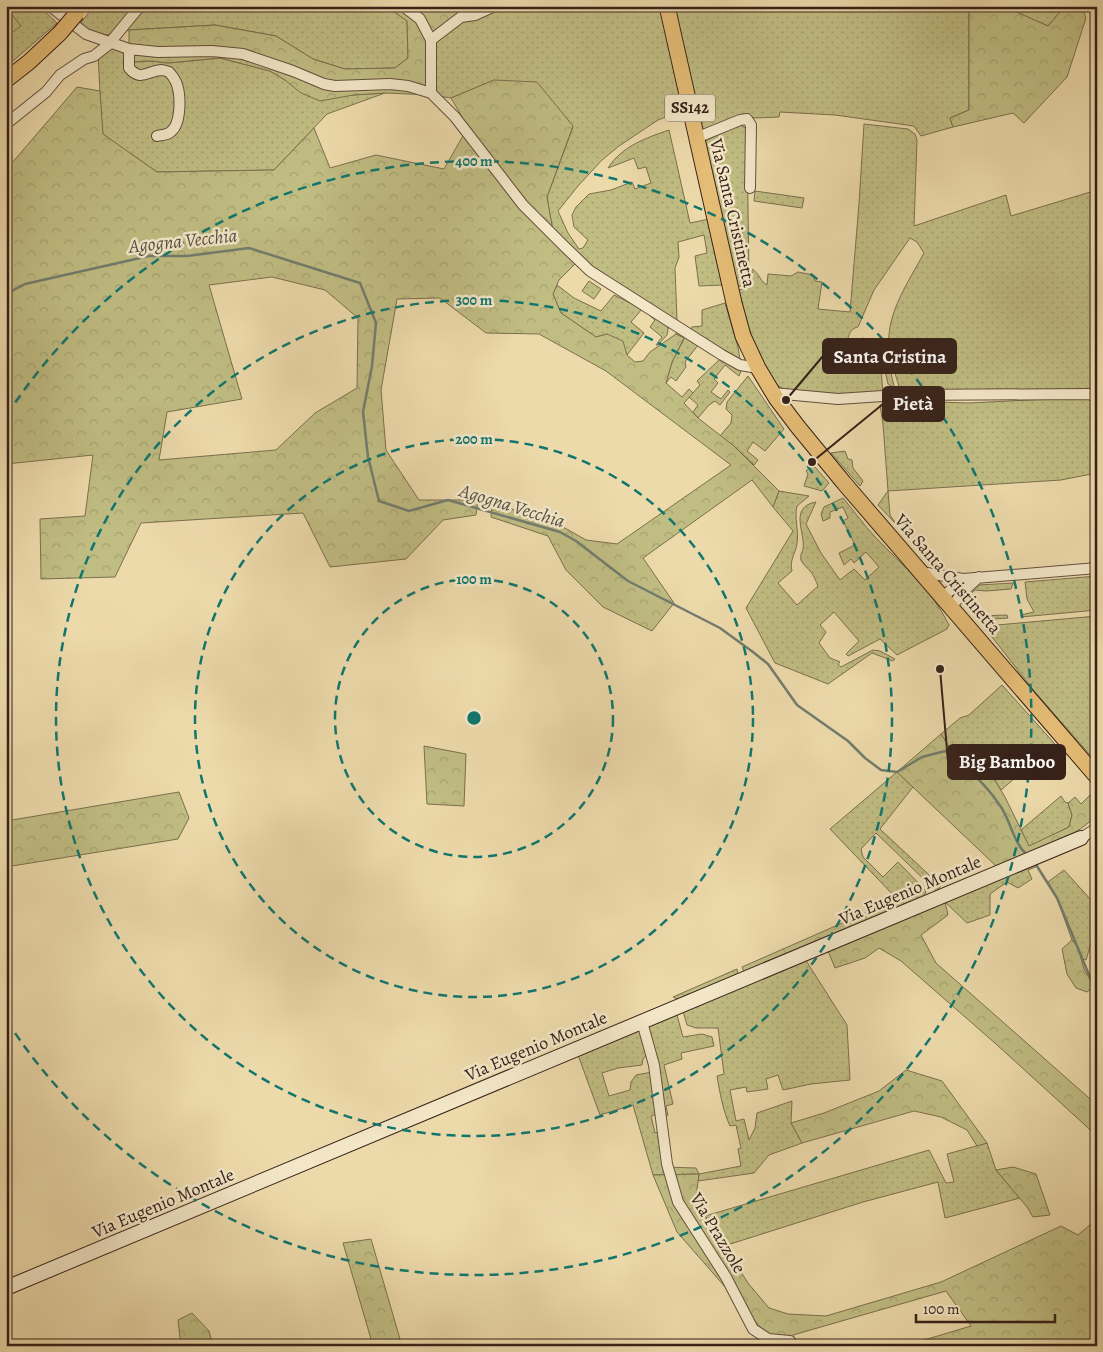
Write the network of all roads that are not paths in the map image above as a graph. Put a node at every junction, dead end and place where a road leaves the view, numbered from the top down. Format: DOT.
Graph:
graph roads {
  1 [pos="50,6"];
  2 [pos="140,6"];
  3 [pos="403,6"];
  4 [pos="495,6"];
  5 [pos="667,6"];
  6 [pos="80,9"];
  7 [pos="431,40"];
  8 [pos="110,43"];
  9 [pos="129,49"];
  10 [pos="6,80"];
  11 [pos="431,93"];
  12 [pos="6,124"];
  13 [pos="157,136"];
  14 [pos="696,138"];
  15 [pos="750,188"];
  16 [pos="758,368"];
  17 [pos="773,394"];
  18 [pos="1097,396"];
  19 [pos="1097,568"];
  20 [pos="921,572"];
  21 [pos="979,578"];
  22 [pos="963,579"];
  23 [pos="947,602"];
  24 [pos="1097,777"];
  25 [pos="1097,828"];
  26 [pos="1097,836"];
  27 [pos="1081,838"];
  28 [pos="642,1022"];
  29 [pos="6,1288"];
  30 [pos="790,1341"];
  1 -- 8 [label="street"];
  2 -- 8 [label="street"];
  3 -- 7 [label="street"];
  4 -- 7 [label="street"];
  5 -- 14 [label="main road, Via Santa Cristinetta / SS142"];
  6 -- 10 [label="main road, bridge"];
  7 -- 11 [label="street"];
  8 -- 9 [label="street"];
  8 -- 12 [label="street"];
  9 -- 11 [label="street"];
  9 -- 13 [label="street"];
  11 -- 16 [label="street"];
  14 -- 15 [label="street"];
  14 -- 16 [label="main road, Via Santa Cristinetta / SS142"];
  16 -- 17 [label="main road, Via Santa Cristinetta"];
  17 -- 18 [label="street"];
  17 -- 20 [label="main road, Via Santa Cristinetta"];
  19 -- 21 [label="street"];
  20 -- 22 [label="street"];
  20 -- 23 [label="main road, Via Santa Cristinetta"];
  21 -- 22 [label="street"];
  21 -- 23 [label="street"];
  22 -- 23 [label="street"];
  23 -- 24 [label="main road, Via Santa Cristinetta"];
  25 -- 27 [label="street, Via Eugenio Montale"];
  26 -- 27 [label="street, Via Eugenio Montale"];
  27 -- 28 [label="street, Via Eugenio Montale"];
  28 -- 29 [label="street, Via Eugenio Montale"];
  28 -- 30 [label="street, Via Prazzole"];
}
